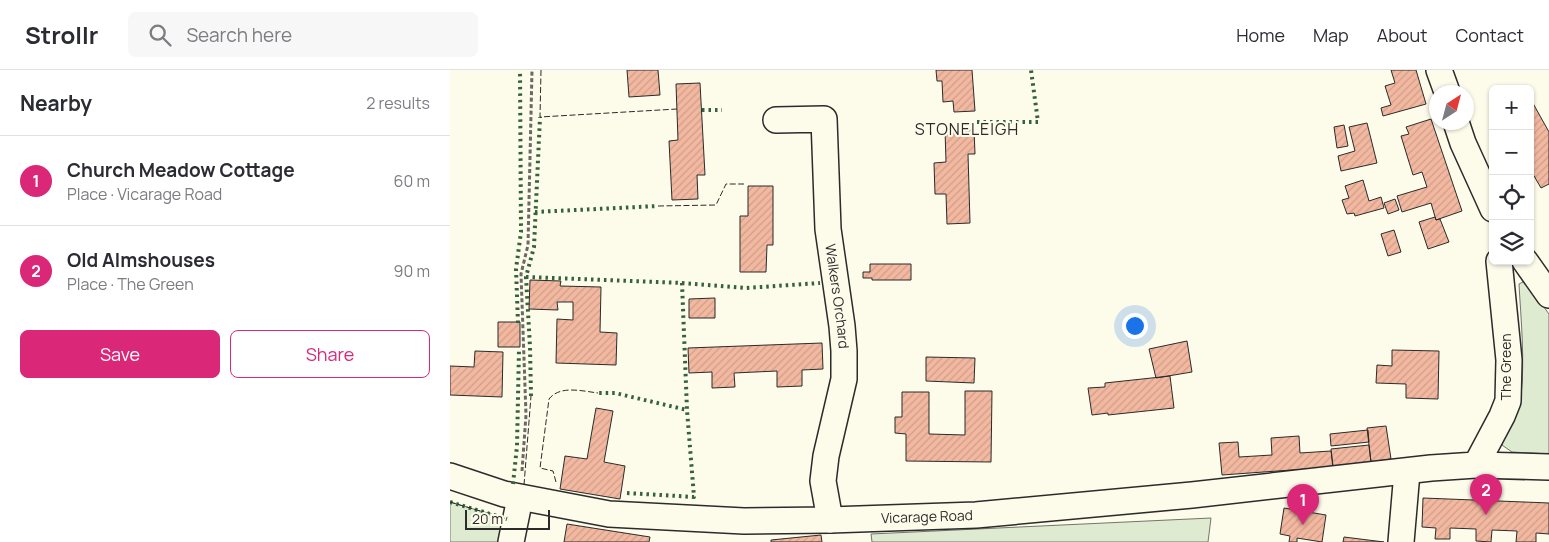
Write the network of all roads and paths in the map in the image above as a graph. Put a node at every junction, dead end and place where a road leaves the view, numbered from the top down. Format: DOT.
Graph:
graph roads {
  1 [pos="532,70"];
  2 [pos="1439,70"];
  3 [pos="1444,85"];
  4 [pos="776,120"];
  5 [pos="1459,130"];
  6 [pos="1489,200"];
  7 [pos="1499,265"];
  8 [pos="1528,265"];
  9 [pos="1549,295"];
  10 [pos="1476,465"];
  11 [pos="1549,467"];
  12 [pos="1407,472"];
  13 [pos="450,476"];
  14 [pos="520,498"];
  15 [pos="830,520"];
  16 [pos="512,542"];
  17 [pos="1401,542"];
  1 -- 14 [label="path"];
  2 -- 3 [label="street"];
  4 -- 15 [label="street, Walkers Orchard"];
  5 -- 6 [label="street"];
  7 -- 10 [label="street, The Green"];
  8 -- 9 [label="street"];
  10 -- 11 [label="street"];
  10 -- 12 [label="street"];
  12 -- 15 [label="street, Vicarage Road"];
  12 -- 17 [label="street"];
  13 -- 14 [label="street, Vicarage Road"];
  14 -- 15 [label="street, Vicarage Road"];
  14 -- 16 [label="street"];
}
